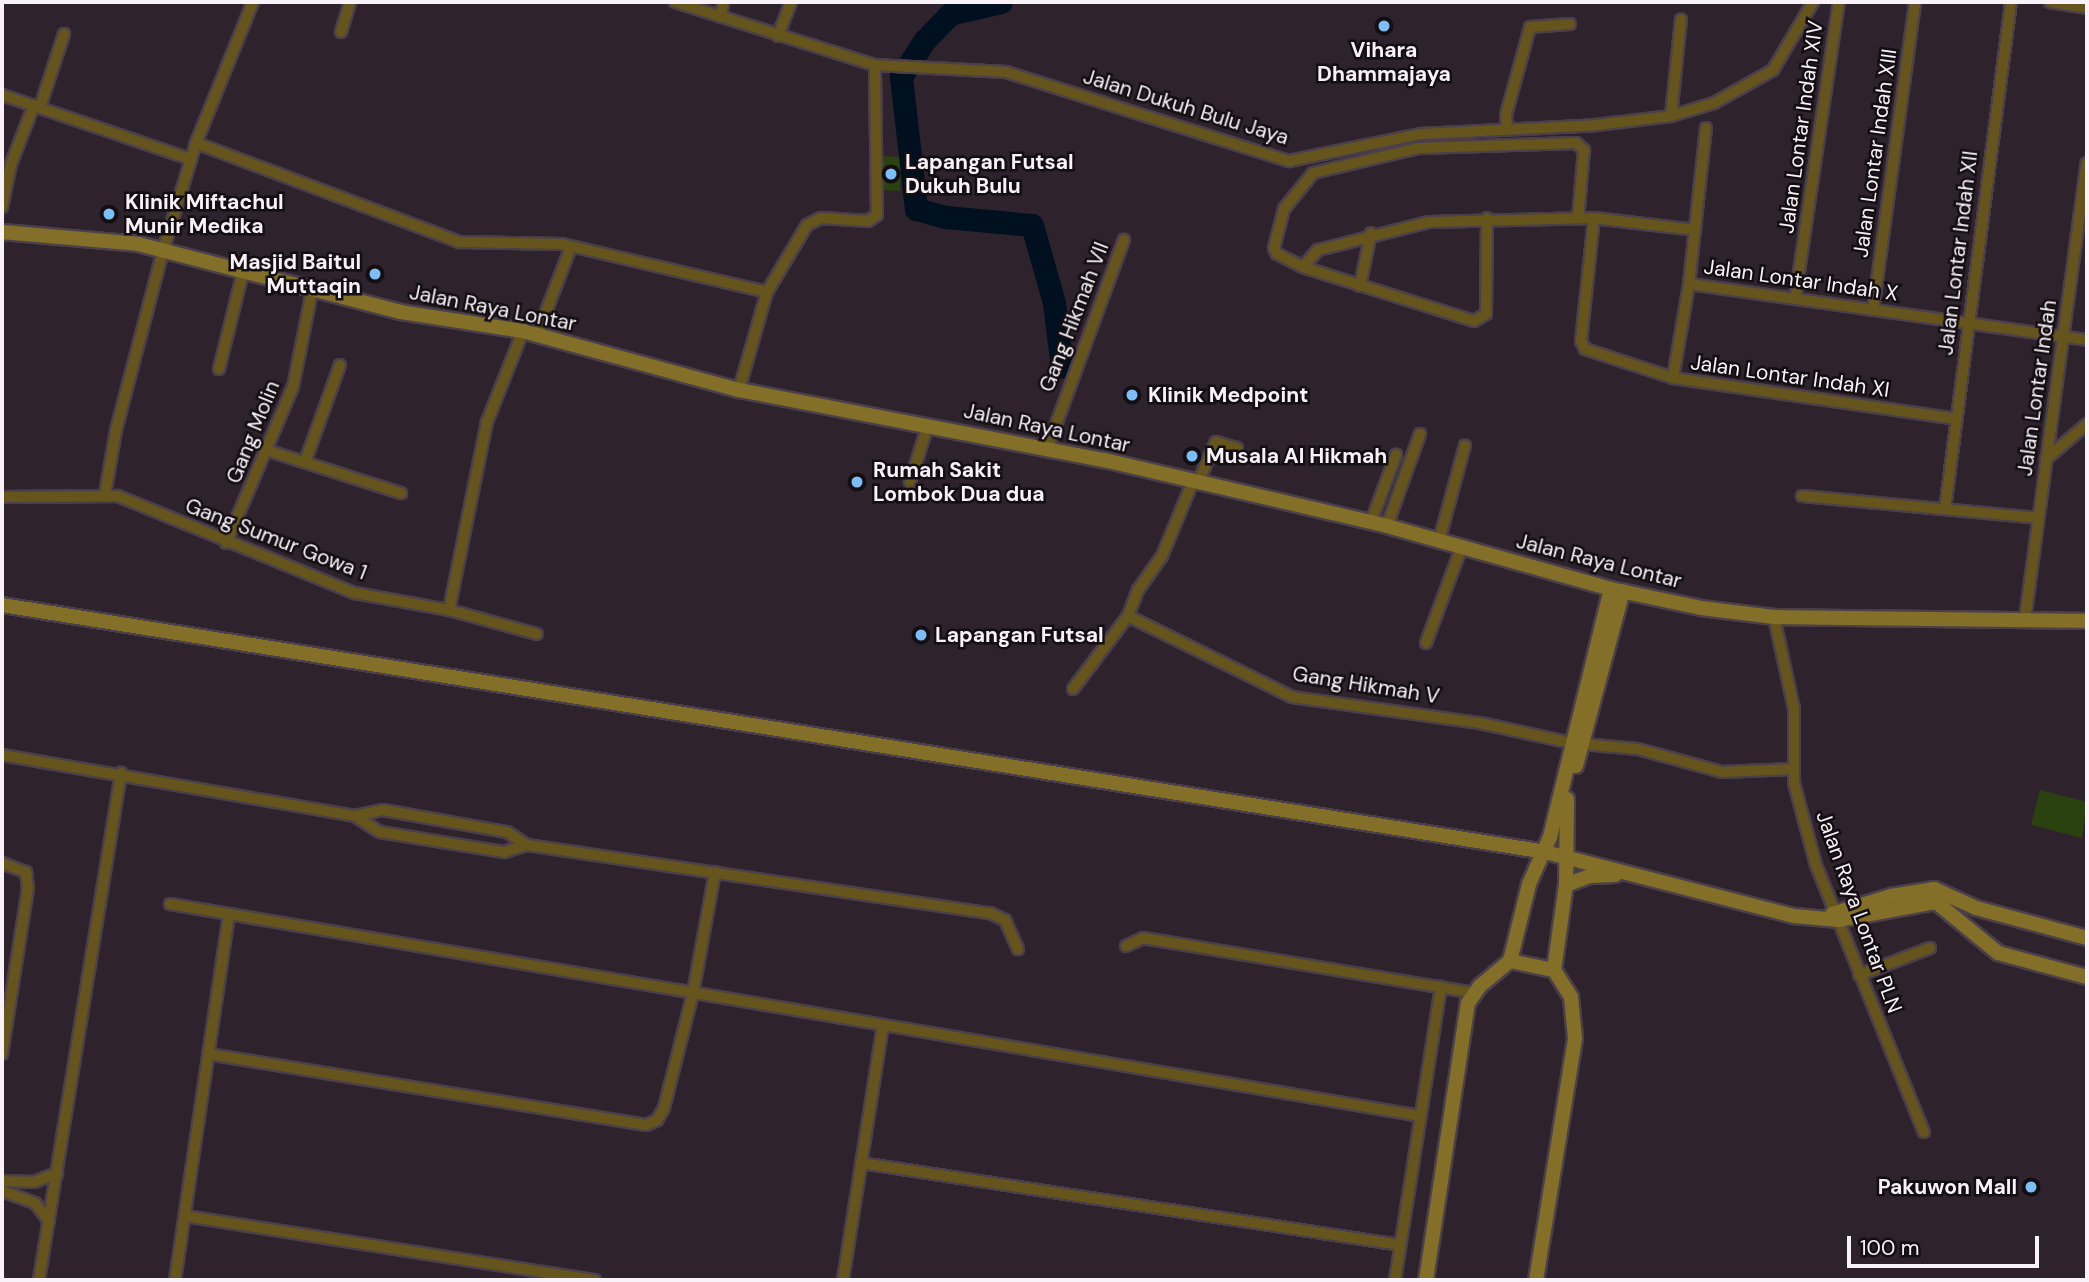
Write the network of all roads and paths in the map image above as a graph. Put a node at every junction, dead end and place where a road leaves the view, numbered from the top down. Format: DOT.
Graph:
graph roads {
  1 [pos="254,2"];
  2 [pos="350,2"];
  3 [pos="675,2"];
  4 [pos="723,2"];
  5 [pos="790,2"];
  6 [pos="1813,2"];
  7 [pos="1839,2"];
  8 [pos="1915,2"];
  9 [pos="2011,2"];
  10 [pos="2050,2"];
  11 [pos="2087,8"];
  12 [pos="721,17"];
  13 [pos="1681,20"];
  14 [pos="1570,24"];
  15 [pos="341,32"];
  16 [pos="64,34"];
  17 [pos="778,36"];
  18 [pos="875,65"];
  19 [pos="2,95"];
  20 [pos="37,106"];
  21 [pos="1671,116"];
  22 [pos="1706,128"];
  23 [pos="1507,130"];
  24 [pos="196,143"];
  25 [pos="190,159"];
  26 [pos="2087,163"];
  27 [pos="2086,183"];
  28 [pos="2,207"];
  29 [pos="1487,218"];
  30 [pos="1578,218"];
  31 [pos="1594,218"];
  32 [pos="1695,230"];
  33 [pos="2,232"];
  34 [pos="1371,233"];
  35 [pos="1124,240"];
  36 [pos="571,247"];
  37 [pos="163,251"];
  38 [pos="2074,257"];
  39 [pos="2087,258"];
  40 [pos="1303,267"];
  41 [pos="243,272"];
  42 [pos="1689,284"];
  43 [pos="1360,286"];
  44 [pos="312,291"];
  45 [pos="767,292"];
  46 [pos="1796,299"];
  47 [pos="1873,310"];
  48 [pos="1969,323"];
  49 [pos="530,333"];
  50 [pos="2063,336"];
  51 [pos="2087,340"];
  52 [pos="340,365"];
  53 [pos="219,369"];
  54 [pos="1673,379"];
  55 [pos="739,390"];
  56 [pos="1956,419"];
  57 [pos="2087,424"];
  58 [pos="928,425"];
  59 [pos="1420,434"];
  60 [pos="1465,445"];
  61 [pos="1237,448"];
  62 [pos="1047,449"];
  63 [pos="266,450"];
  64 [pos="1396,454"];
  65 [pos="2046,459"];
  66 [pos="305,462"];
  67 [pos="910,482"];
  68 [pos="1195,482"];
  69 [pos="401,493"];
  70 [pos="105,494"];
  71 [pos="1802,496"];
  72 [pos="2,497"];
  73 [pos="1945,509"];
  74 [pos="2038,517"];
  75 [pos="1371,522"];
  76 [pos="1387,526"];
  77 [pos="1440,536"];
  78 [pos="226,542"];
  79 [pos="1462,546"];
  80 [pos="1617,590"];
  81 [pos="2,605"];
  82 [pos="449,610"];
  83 [pos="1128,616"];
  84 [pos="1774,617"];
  85 [pos="2025,619"];
  86 [pos="2087,621"];
  87 [pos="537,634"];
  88 [pos="1426,643"];
  89 [pos="1073,689"];
  90 [pos="1576,744"];
  91 [pos="2,755"];
  92 [pos="1794,769"];
  93 [pos="121,773"];
  94 [pos="355,816"];
  95 [pos="527,845"];
  96 [pos="1545,852"];
  97 [pos="1565,858"];
  98 [pos="2,863"];
  99 [pos="715,872"];
  100 [pos="1627,874"];
  101 [pos="1566,885"];
  102 [pos="170,904"];
  103 [pos="229,914"];
  104 [pos="1832,917"];
  105 [pos="2087,938"];
  106 [pos="1126,946"];
  107 [pos="1930,948"];
  108 [pos="1018,949"];
  109 [pos="1510,961"];
  110 [pos="2,963"];
  111 [pos="16,965"];
  112 [pos="1554,970"];
  113 [pos="1860,975"];
  114 [pos="2087,977"];
  115 [pos="1441,987"];
  116 [pos="693,993"];
  117 [pos="1468,1003"];
  118 [pos="883,1025"];
  119 [pos="2,1054"];
  120 [pos="208,1054"];
  121 [pos="1421,1116"];
  122 [pos="1924,1132"];
  123 [pos="861,1163"];
  124 [pos="57,1173"];
  125 [pos="2,1181"];
  126 [pos="2,1191"];
  127 [pos="185,1216"];
  128 [pos="48,1221"];
  129 [pos="1400,1245"];
  130 [pos="39,1280"];
  131 [pos="175,1280"];
  132 [pos="595,1280"];
  133 [pos="843,1280"];
  134 [pos="1395,1280"];
  135 [pos="1426,1280"];
  136 [pos="1536,1280"];
  1 -- 24 [label="street"];
  2 -- 15 [label="street"];
  3 -- 12 [label="street, Jalan Dukuh Bulu Jaya"];
  4 -- 12 [label="street"];
  5 -- 17 [label="street"];
  6 -- 21 [label="street, Jalan Dukuh Bulu Jaya"];
  7 -- 46 [label="street, Jalan Lontar Indah XIV"];
  8 -- 47 [label="street, Jalan Lontar Indah XIII"];
  9 -- 48 [label="street, Jalan Lontar Indah XII"];
  10 -- 11 [label="street"];
  12 -- 17 [label="street, Jalan Dukuh Bulu Jaya"];
  13 -- 21 [label="street"];
  14 -- 23 [label="street"];
  16 -- 20 [label="street"];
  17 -- 18 [label="street, Jalan Dukuh Bulu Jaya"];
  18 -- 23 [label="street, Jalan Dukuh Bulu Jaya"];
  18 -- 45 [label="street"];
  19 -- 20 [label="street"];
  20 -- 25 [label="street"];
  20 -- 28 [label="street"];
  21 -- 23 [label="street, Jalan Dukuh Bulu Jaya"];
  22 -- 32 [label="street, Jalan Lontar Indah X"];
  24 -- 25 [label="street"];
  24 -- 36 [label="street"];
  25 -- 37 [label="street"];
  26 -- 27 [label="street, Jalan Lontar Indah"];
  27 -- 38 [label="street, Jalan Lontar Indah"];
  29 -- 30 [label="street"];
  29 -- 34 [label="street"];
  29 -- 43 [label="street"];
  30 -- 31 [label="street"];
  30 -- 40 [label="street"];
  31 -- 32 [label="street"];
  31 -- 54 [label="street"];
  32 -- 42 [label="street, Jalan Lontar Indah X"];
  33 -- 37 [label="street, Jalan Raya Lontar"];
  34 -- 40 [label="street"];
  34 -- 43 [label="street"];
  35 -- 62 [label="street, Gang Hikmah VII"];
  36 -- 45 [label="street"];
  36 -- 49 [label="street"];
  37 -- 41 [label="street, Jalan Raya Lontar"];
  37 -- 70 [label="street"];
  38 -- 39 [label="street"];
  38 -- 50 [label="street, Jalan Lontar Indah"];
  40 -- 43 [label="street"];
  41 -- 44 [label="street, Jalan Raya Lontar"];
  41 -- 53 [label="street"];
  42 -- 46 [label="street, Jalan Lontar Indah X"];
  42 -- 54 [label="street, Jalan Lontar Indah XI"];
  44 -- 49 [label="street, Jalan Raya Lontar"];
  44 -- 63 [label="street, Gang Molin"];
  45 -- 55 [label="street"];
  46 -- 47 [label="street, Jalan Lontar Indah X"];
  47 -- 48 [label="street, Jalan Lontar Indah X"];
  48 -- 50 [label="street, Jalan Lontar Indah X"];
  48 -- 56 [label="street, Jalan Lontar Indah XII"];
  49 -- 55 [label="street, Jalan Raya Lontar"];
  49 -- 82 [label="street"];
  50 -- 51 [label="street, Jalan Lontar Indah X"];
  50 -- 65 [label="street, Jalan Lontar Indah"];
  52 -- 66 [label="street"];
  54 -- 56 [label="street, Jalan Lontar Indah XI"];
  55 -- 58 [label="street, Jalan Raya Lontar"];
  56 -- 73 [label="street, Jalan Lontar Indah XII"];
  57 -- 65 [label="street"];
  58 -- 62 [label="street, Jalan Raya Lontar"];
  58 -- 67 [label="street"];
  59 -- 76 [label="street"];
  60 -- 77 [label="street"];
  61 -- 68 [label="street"];
  62 -- 68 [label="street, Jalan Raya Lontar"];
  63 -- 66 [label="street"];
  63 -- 78 [label="street, Gang Molin"];
  64 -- 75 [label="street"];
  65 -- 74 [label="street, Jalan Lontar Indah"];
  66 -- 69 [label="street"];
  68 -- 75 [label="street, Jalan Raya Lontar"];
  68 -- 83 [label="street"];
  70 -- 72 [label="street, Gang Sumur Gowa 1"];
  70 -- 78 [label="street, Gang Sumur Gowa 1"];
  71 -- 73 [label="street"];
  73 -- 74 [label="street"];
  74 -- 85 [label="street, Jalan Lontar Indah"];
  75 -- 76 [label="street, Jalan Raya Lontar"];
  76 -- 77 [label="street, Jalan Raya Lontar"];
  77 -- 79 [label="street, Jalan Raya Lontar"];
  78 -- 82 [label="street, Gang Sumur Gowa 1"];
  79 -- 80 [label="street, Jalan Raya Lontar"];
  79 -- 88 [label="street"];
  80 -- 84 [label="street, Jalan Raya Lontar"];
  80 -- 90 [label="street"];
  81 -- 96 [label="street"];
  82 -- 87 [label="street, Gang Sumur Gowa 1"];
  83 -- 89 [label="street"];
  83 -- 90 [label="street, Gang Hikmah V"];
  84 -- 85 [label="street, Jalan Raya Lontar"];
  84 -- 92 [label="street, Jalan Raya Lontar PLN"];
  85 -- 86 [label="street, Jalan Raya Lontar"];
  90 -- 92 [label="street, Gang Hikmah V"];
  90 -- 96 [label="street"];
  90 -- 97 [label="street"];
  91 -- 93 [label="street"];
  92 -- 104 [label="street, Jalan Raya Lontar PLN"];
  93 -- 94 [label="street"];
  93 -- 124 [label="street"];
  94 -- 95 [label="street"];
  94 -- 95 [label="street"];
  95 -- 99 [label="street"];
  96 -- 97 [label="street"];
  96 -- 109 [label="street"];
  97 -- 100 [label="street"];
  97 -- 101 [label="street"];
  98 -- 111 [label="street"];
  99 -- 108 [label="street"];
  99 -- 116 [label="street"];
  100 -- 101 [label="street"];
  100 -- 104 [label="street"];
  101 -- 112 [label="street"];
  102 -- 103 [label="street"];
  103 -- 116 [label="street"];
  103 -- 120 [label="street"];
  104 -- 105 [label="street"];
  104 -- 113 [label="street, Jalan Raya Lontar PLN"];
  104 -- 114 [label="street"];
  106 -- 115 [label="street"];
  107 -- 113 [label="street"];
  109 -- 112 [label="street"];
  109 -- 117 [label="street"];
  110 -- 111 [label="street"];
  111 -- 119 [label="street"];
  112 -- 136 [label="street"];
  113 -- 122 [label="street, Jalan Raya Lontar PLN"];
  115 -- 117 [label="street"];
  115 -- 121 [label="street"];
  116 -- 118 [label="street"];
  116 -- 120 [label="street"];
  117 -- 135 [label="street"];
  118 -- 121 [label="street"];
  118 -- 123 [label="street"];
  120 -- 127 [label="street"];
  121 -- 129 [label="street"];
  123 -- 129 [label="street"];
  123 -- 133 [label="street"];
  124 -- 125 [label="street"];
  124 -- 128 [label="street"];
  126 -- 128 [label="street"];
  127 -- 131 [label="street"];
  127 -- 132 [label="street"];
  128 -- 130 [label="street"];
  129 -- 134 [label="street"];
}
